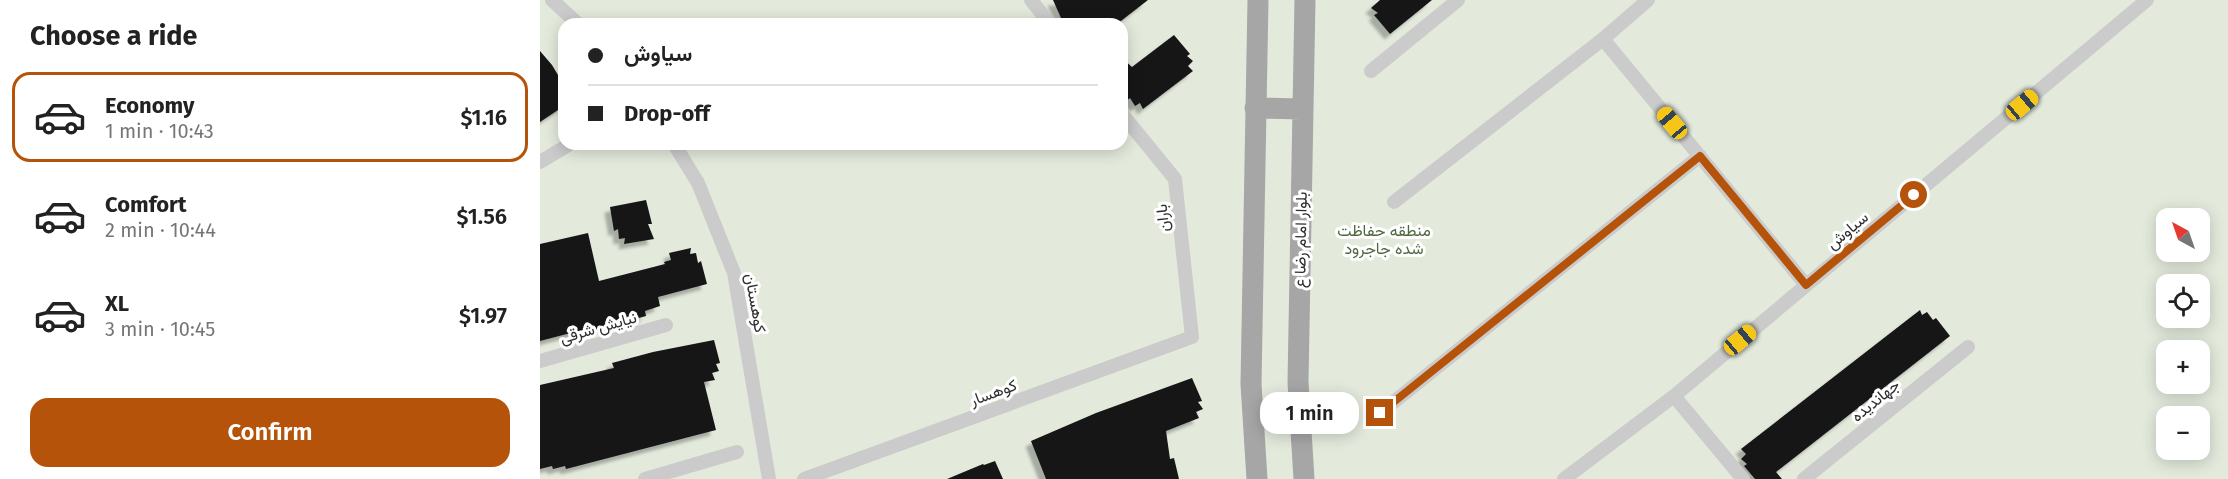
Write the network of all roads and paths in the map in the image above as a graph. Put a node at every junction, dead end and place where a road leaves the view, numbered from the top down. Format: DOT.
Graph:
graph roads {
  1 [pos="552,0"];
  2 [pos="1030,0"];
  3 [pos="1258,0"];
  4 [pos="1305,0"];
  5 [pos="1458,0"];
  6 [pos="1648,0"];
  7 [pos="2147,0"];
  8 [pos="572,18"];
  9 [pos="1045,18"];
  10 [pos="1604,39"];
  11 [pos="1371,71"];
  12 [pos="1254,108"];
  13 [pos="1302,109"];
  14 [pos="1128,121"];
  15 [pos="560,150"];
  16 [pos="678,150"];
  17 [pos="1700,156"];
  18 [pos="540,162"];
  19 [pos="1394,202"];
  20 [pos="1806,285"];
  21 [pos="666,325"];
  22 [pos="1192,337"];
  23 [pos="1968,347"];
  24 [pos="540,361"];
  25 [pos="1674,396"];
  26 [pos="1380,413"];
  27 [pos="737,452"];
  28 [pos="645,479"];
  29 [pos="769,479"];
  30 [pos="804,479"];
  31 [pos="1257,479"];
  32 [pos="1304,479"];
  33 [pos="1564,479"];
  34 [pos="1743,479"];
  35 [pos="1804,479"];
  1 -- 8 [label="street"];
  2 -- 9 [label="street"];
  3 -- 12 [label="main road"];
  4 -- 13 [label="main road, بلوار امام رضا ع"];
  5 -- 11 [label="street"];
  6 -- 10 [label="street"];
  7 -- 20 [label="street, سیاوش"];
  10 -- 17 [label="street"];
  10 -- 19 [label="street"];
  12 -- 13 [label="main road"];
  12 -- 31 [label="main road"];
  13 -- 32 [label="main road, بلوار امام رضا ع"];
  14 -- 22 [label="street, باران"];
  15 -- 18 [label="street"];
  16 -- 29 [label="street, کوهستان"];
  17 -- 20 [label="street"];
  17 -- 26 [label="street"];
  20 -- 25 [label="street, سیاوش"];
  21 -- 24 [label="street, نیایش شرقی"];
  22 -- 30 [label="street, کوهسار"];
  23 -- 35 [label="street, جهاندیده"];
  25 -- 33 [label="street, سیاوش"];
  25 -- 34 [label="street"];
  27 -- 28 [label="street"];
}
